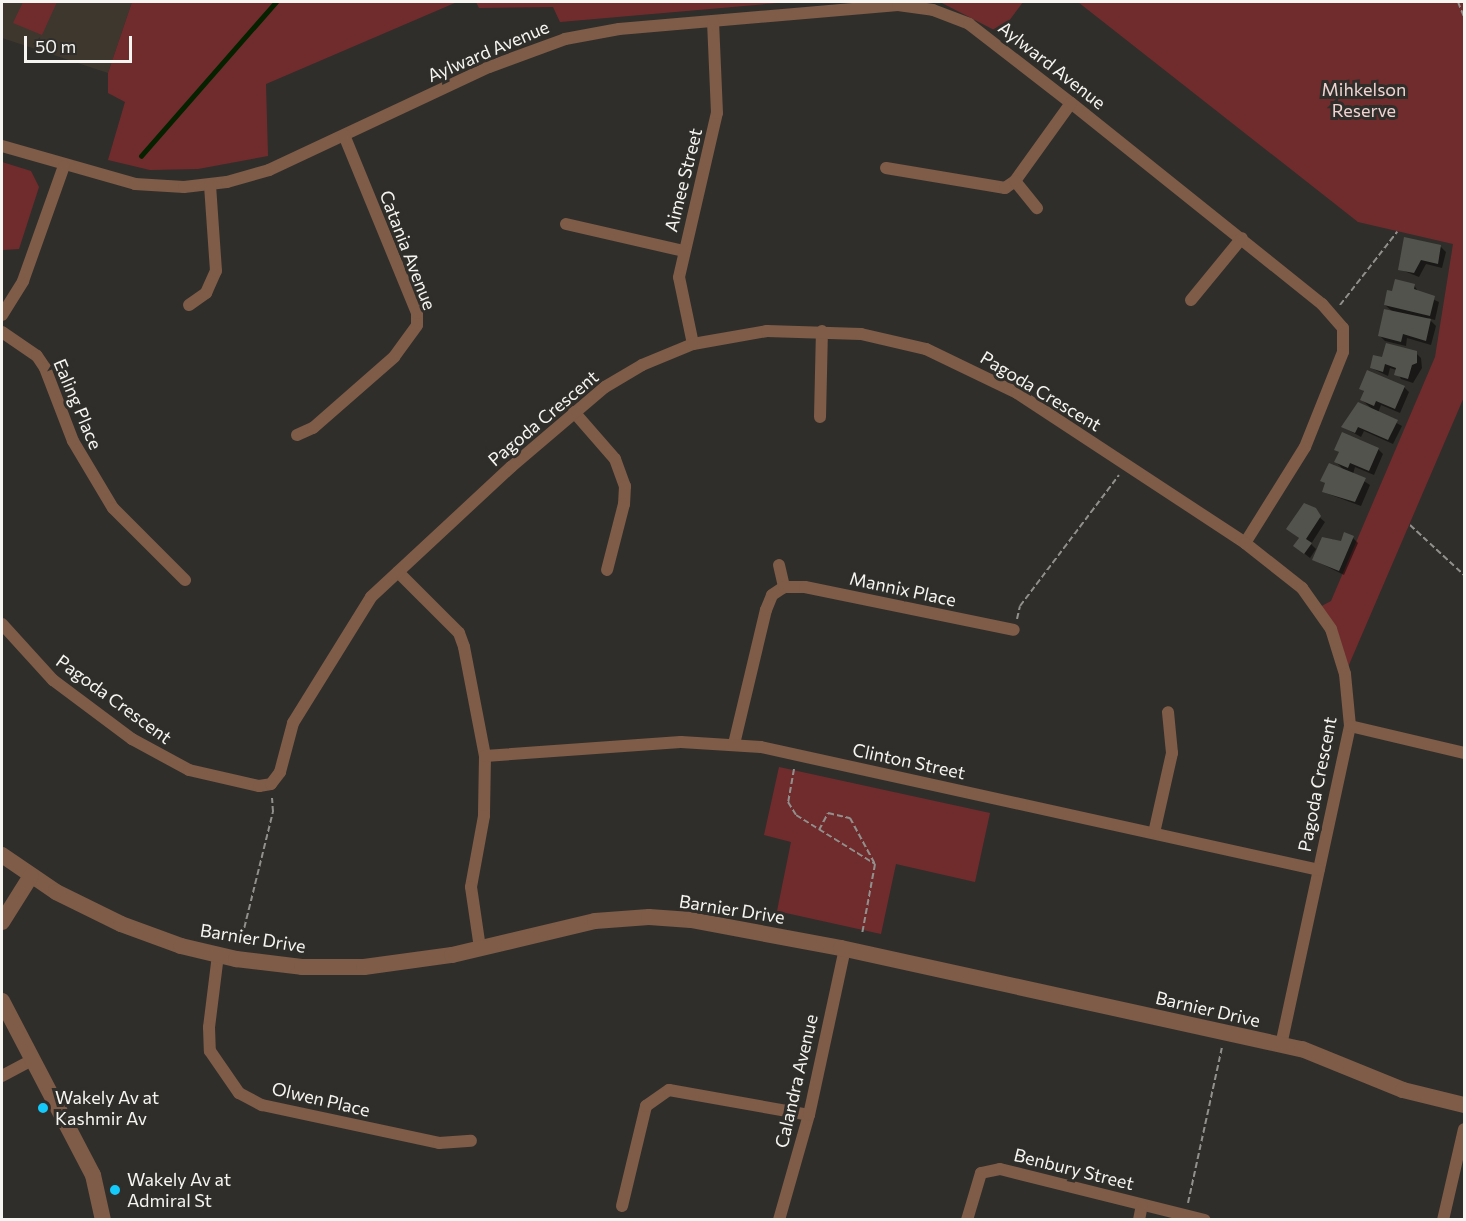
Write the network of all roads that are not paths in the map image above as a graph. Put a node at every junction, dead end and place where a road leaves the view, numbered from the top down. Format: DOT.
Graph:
graph roads {
  1 [pos="713,21"];
  2 [pos="1071,103"];
  3 [pos="344,135"];
  4 [pos="2,146"];
  5 [pos="64,166"];
  6 [pos="886,168"];
  7 [pos="1015,181"];
  8 [pos="210,185"];
  9 [pos="1037,208"];
  10 [pos="566,224"];
  11 [pos="1242,238"];
  12 [pos="684,251"];
  13 [pos="1191,300"];
  14 [pos="189,305"];
  15 [pos="2,315"];
  16 [pos="822,330"];
  17 [pos="2,332"];
  18 [pos="693,344"];
  19 [pos="574,412"];
  20 [pos="820,417"];
  21 [pos="297,435"];
  22 [pos="1245,543"];
  23 [pos="779,565"];
  24 [pos="607,570"];
  25 [pos="398,572"];
  26 [pos="185,580"];
  27 [pos="784,587"];
  28 [pos="2,624"];
  29 [pos="1014,630"];
  30 [pos="1168,712"];
  31 [pos="1350,726"];
  32 [pos="734,744"];
  33 [pos="1464,753"];
  34 [pos="485,756"];
  35 [pos="1154,833"];
  36 [pos="2,855"];
  37 [pos="1319,870"];
  38 [pos="31,876"];
  39 [pos="2,922"];
  40 [pos="480,948"];
  41 [pos="845,949"];
  42 [pos="218,956"];
  43 [pos="2,1001"];
  44 [pos="1281,1045"];
  45 [pos="32,1060"];
  46 [pos="2,1076"];
  47 [pos="1464,1104"];
  48 [pos="808,1115"];
  49 [pos="1464,1129"];
  50 [pos="471,1140"];
  51 [pos="1142,1205"];
  52 [pos="621,1206"];
  53 [pos="103,1220"];
  54 [pos="779,1220"];
  55 [pos="967,1220"];
  56 [pos="1139,1220"];
  57 [pos="1205,1220"];
  58 [pos="1443,1220"];
  1 -- 2 [label="street, Aylward Avenue"];
  1 -- 3 [label="street, Aylward Avenue"];
  1 -- 12 [label="street, Aimee Street"];
  2 -- 7 [label="street"];
  2 -- 11 [label="street, Aylward Avenue"];
  3 -- 8 [label="street, Aylward Avenue"];
  3 -- 21 [label="street, Catania Avenue"];
  4 -- 5 [label="street, Aylward Avenue"];
  5 -- 8 [label="street, Aylward Avenue"];
  5 -- 15 [label="street"];
  6 -- 7 [label="street"];
  7 -- 9 [label="street"];
  8 -- 14 [label="street"];
  10 -- 12 [label="street"];
  11 -- 13 [label="street"];
  11 -- 22 [label="street, Aylward Avenue"];
  12 -- 18 [label="street, Aimee Street"];
  16 -- 18 [label="street, Pagoda Crescent"];
  16 -- 20 [label="street"];
  16 -- 22 [label="street, Pagoda Crescent"];
  17 -- 26 [label="street, Ealing Place"];
  18 -- 19 [label="street, Pagoda Crescent"];
  19 -- 24 [label="street"];
  19 -- 25 [label="street, Pagoda Crescent"];
  22 -- 31 [label="street, Pagoda Crescent"];
  23 -- 27 [label="street"];
  25 -- 28 [label="street, Pagoda Crescent"];
  25 -- 34 [label="street"];
  27 -- 29 [label="street, Mannix Place"];
  27 -- 32 [label="street"];
  30 -- 35 [label="street"];
  31 -- 33 [label="street"];
  31 -- 37 [label="street, Pagoda Crescent"];
  32 -- 34 [label="street, Clinton Street"];
  32 -- 35 [label="street, Clinton Street"];
  34 -- 40 [label="street"];
  35 -- 37 [label="street, Clinton Street"];
  36 -- 38 [label="street, Barnier Drive"];
  37 -- 44 [label="street, Pagoda Crescent"];
  38 -- 39 [label="street"];
  38 -- 42 [label="street, Barnier Drive"];
  40 -- 41 [label="street, Barnier Drive"];
  40 -- 42 [label="street, Barnier Drive"];
  41 -- 44 [label="street, Barnier Drive"];
  41 -- 48 [label="street, Calandra Avenue"];
  42 -- 50 [label="street, Olwen Place"];
  43 -- 45 [label="street"];
  44 -- 47 [label="street, Barnier Drive"];
  45 -- 46 [label="street"];
  45 -- 53 [label="street"];
  48 -- 52 [label="street"];
  48 -- 54 [label="street, Calandra Avenue"];
  49 -- 58 [label="street"];
  51 -- 55 [label="street, Benbury Street"];
  51 -- 56 [label="street"];
  51 -- 57 [label="street, Benbury Street"];
}
